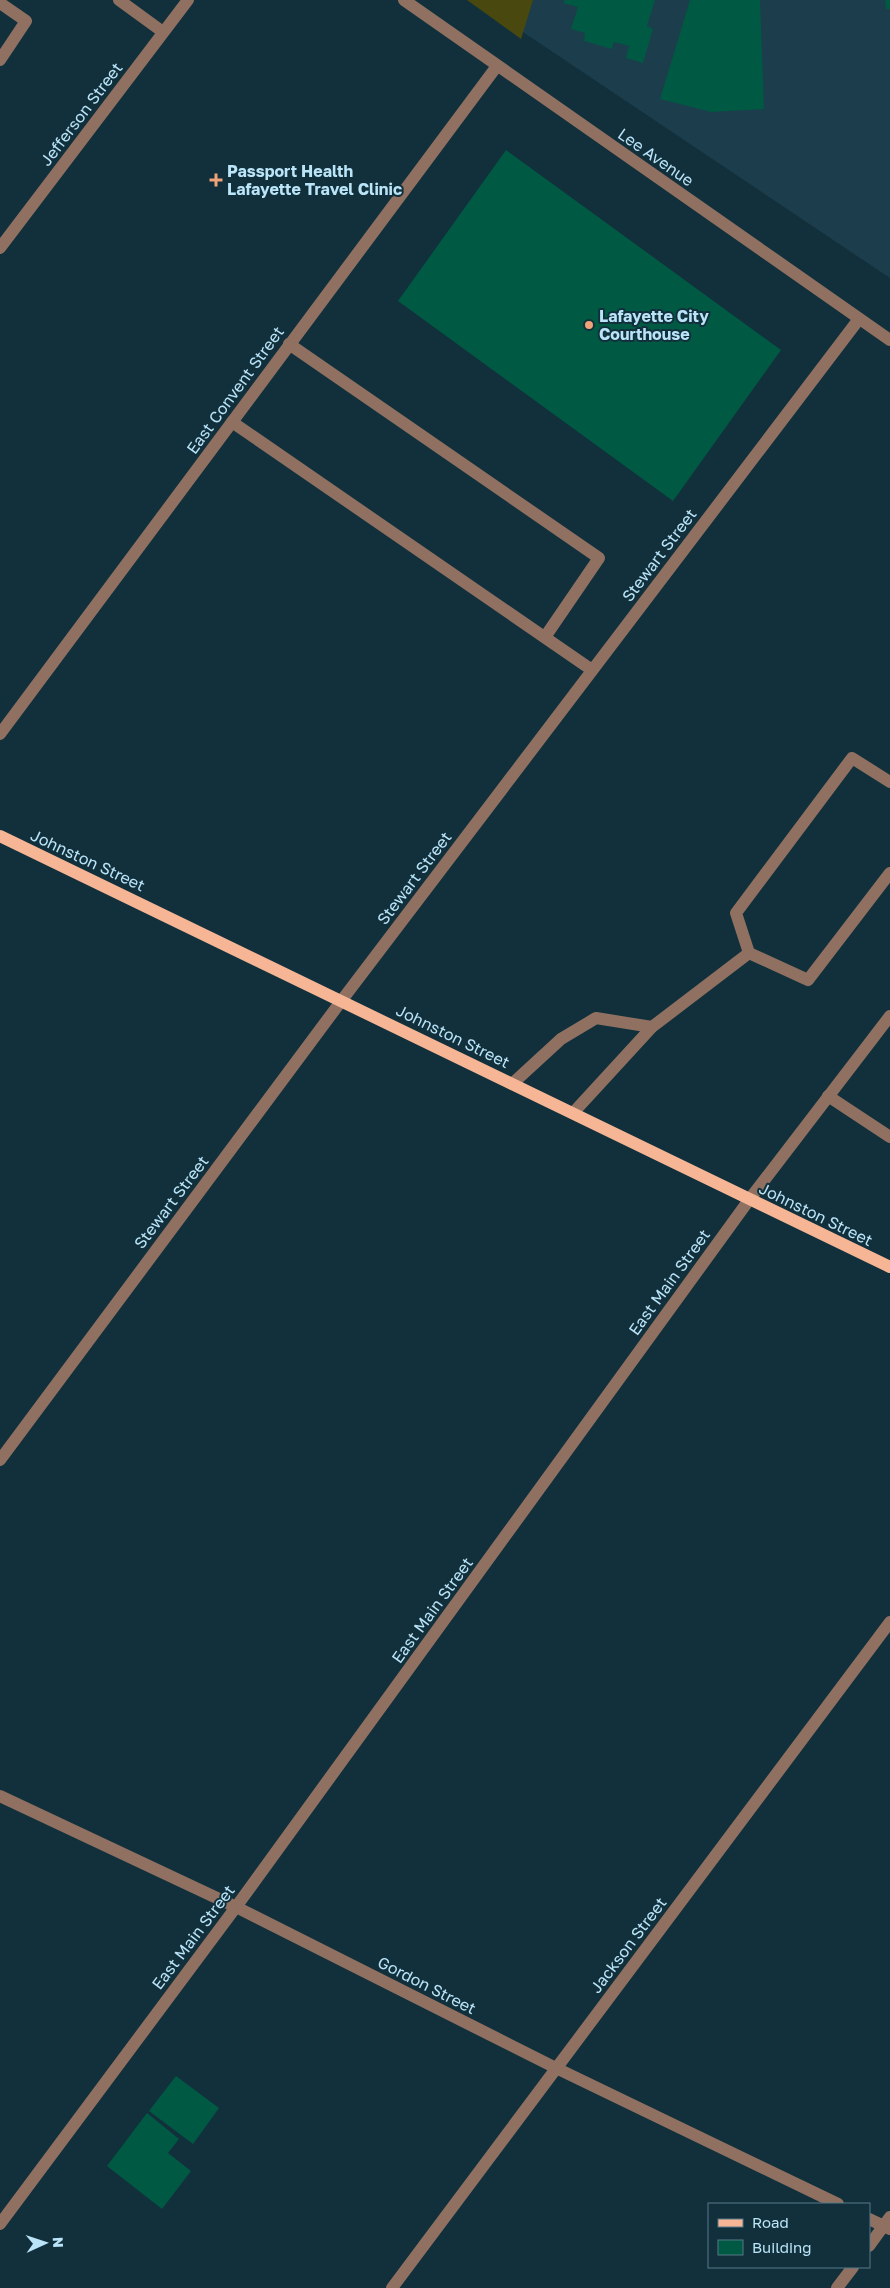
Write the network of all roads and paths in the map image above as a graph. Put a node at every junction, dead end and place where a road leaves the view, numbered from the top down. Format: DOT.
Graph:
graph roads {
  1 [pos="119,0"];
  2 [pos="188,0"];
  3 [pos="404,0"];
  4 [pos="0,3"];
  5 [pos="163,32"];
  6 [pos="0,60"];
  7 [pos="497,66"];
  8 [pos="0,248"];
  9 [pos="859,319"];
  10 [pos="890,340"];
  11 [pos="289,344"];
  12 [pos="232,422"];
  13 [pos="545,637"];
  14 [pos="592,670"];
  15 [pos="0,734"];
  16 [pos="890,782"];
  17 [pos="0,836"];
  18 [pos="890,873"];
  19 [pos="749,953"];
  20 [pos="342,1000"];
  21 [pos="890,1016"];
  22 [pos="652,1027"];
  23 [pos="512,1084"];
  24 [pos="828,1096"];
  25 [pos="573,1114"];
  26 [pos="890,1137"];
  27 [pos="749,1200"];
  28 [pos="890,1267"];
  29 [pos="0,1460"];
  30 [pos="890,1622"];
  31 [pos="0,1796"];
  32 [pos="236,1907"];
  33 [pos="556,2068"];
  34 [pos="836,2203"];
  35 [pos="870,2219"];
  36 [pos="0,2224"];
  37 [pos="888,2224"];
  38 [pos="870,2245"];
  39 [pos="852,2268"];
  40 [pos="392,2288"];
  41 [pos="837,2288"];
  1 -- 5 [label="street"];
  2 -- 5 [label="street, Jefferson Street"];
  3 -- 7 [label="street, Lee Avenue"];
  4 -- 6 [label="street"];
  5 -- 8 [label="street, Jefferson Street"];
  7 -- 9 [label="street, Lee Avenue"];
  7 -- 11 [label="street, East Convent Street"];
  9 -- 10 [label="street, Lee Avenue"];
  9 -- 14 [label="street, Stewart Street"];
  11 -- 12 [label="street, East Convent Street"];
  11 -- 13 [label="street"];
  12 -- 13 [label="street"];
  12 -- 15 [label="street, East Convent Street"];
  13 -- 14 [label="street"];
  14 -- 20 [label="street, Stewart Street"];
  16 -- 19 [label="street"];
  17 -- 20 [label="main road, Johnston Street"];
  18 -- 19 [label="street"];
  19 -- 22 [label="street"];
  20 -- 23 [label="main road, Johnston Street"];
  20 -- 29 [label="street, Stewart Street"];
  21 -- 24 [label="street, East Main Street"];
  22 -- 23 [label="street"];
  22 -- 25 [label="street"];
  23 -- 25 [label="main road, Johnston Street"];
  24 -- 26 [label="street"];
  24 -- 27 [label="street, East Main Street"];
  25 -- 27 [label="main road, Johnston Street"];
  27 -- 28 [label="main road, Johnston Street"];
  27 -- 32 [label="street, East Main Street"];
  30 -- 33 [label="street, Jackson Street"];
  31 -- 32 [label="street, Gordon Street"];
  32 -- 33 [label="street, Gordon Street"];
  32 -- 36 [label="street, East Main Street"];
  33 -- 34 [label="street, Gordon Street"];
  33 -- 40 [label="street, Jackson Street"];
  35 -- 37 [label="street"];
  37 -- 38 [label="street"];
  39 -- 41 [label="street"];
}
